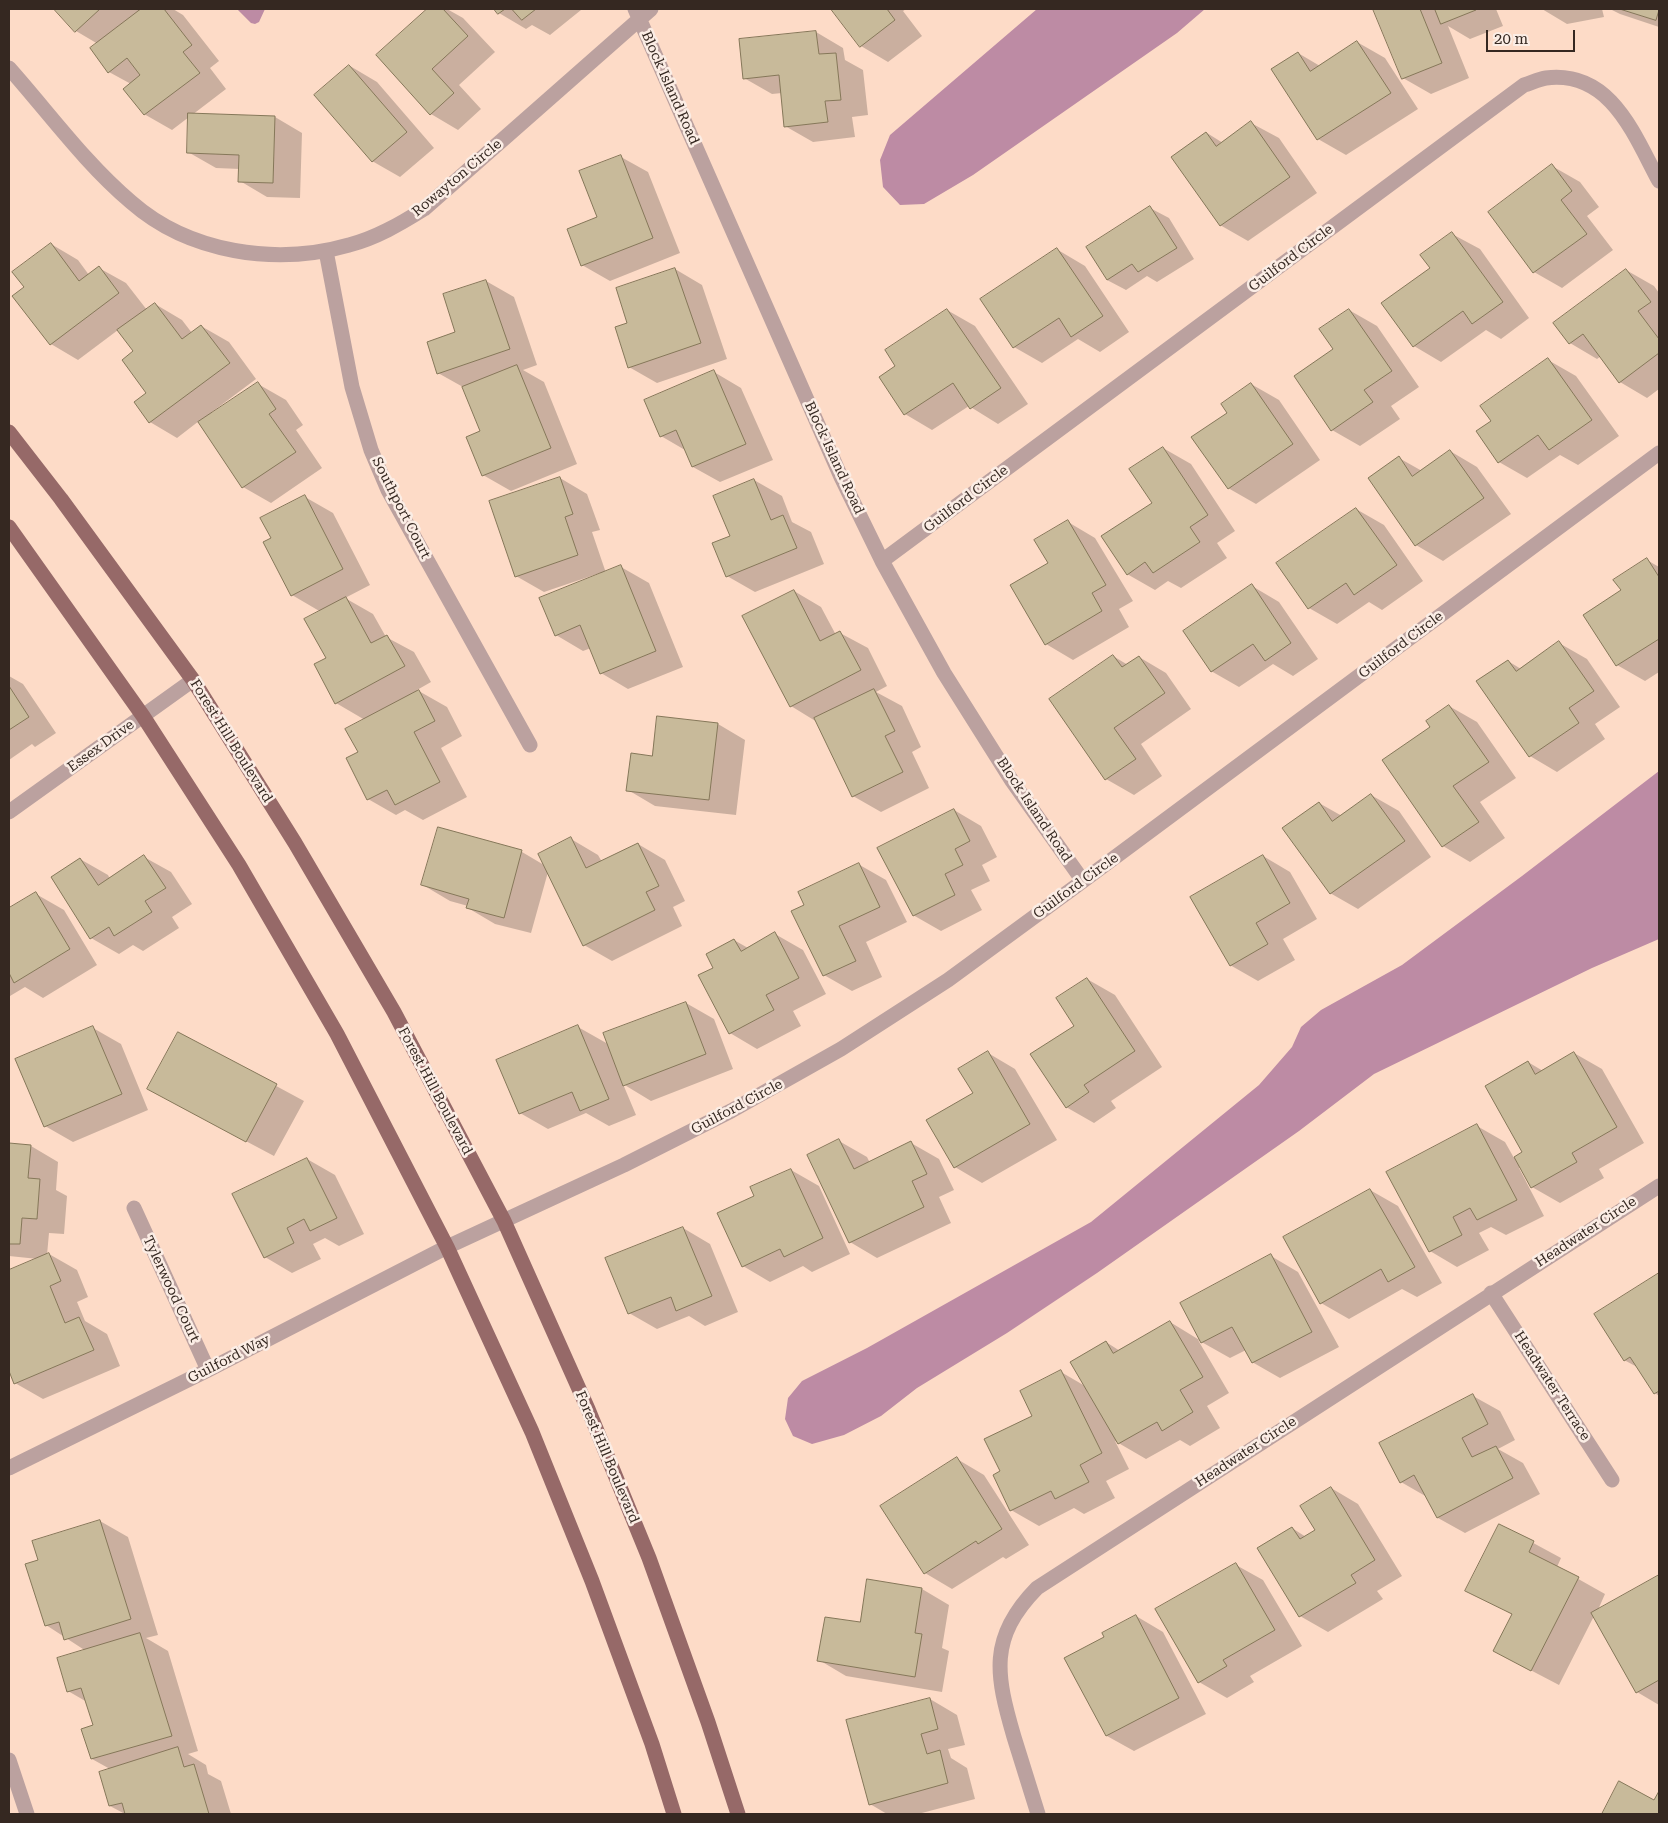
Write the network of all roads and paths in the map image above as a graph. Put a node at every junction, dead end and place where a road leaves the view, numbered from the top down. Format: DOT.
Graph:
graph roads {
  1 [pos="642,12"];
  2 [pos="9,68"];
  3 [pos="1659,181"];
  4 [pos="326,251"];
  5 [pos="9,432"];
  6 [pos="1659,453"];
  7 [pos="9,527"];
  8 [pos="882,561"];
  9 [pos="193,680"];
  10 [pos="143,716"];
  11 [pos="530,745"];
  12 [pos="9,812"];
  13 [pos="1083,881"];
  14 [pos="1659,1186"];
  15 [pos="134,1208"];
  16 [pos="504,1221"];
  17 [pos="447,1247"];
  18 [pos="1492,1293"];
  19 [pos="208,1370"];
  20 [pos="9,1468"];
  21 [pos="1612,1480"];
  22 [pos="9,1760"];
  23 [pos="13,1786"];
  24 [pos="27,1814"];
  25 [pos="674,1814"];
  26 [pos="738,1814"];
  27 [pos="1038,1814"];
  1 -- 4 [label="street, Rowayton Circle"];
  1 -- 8 [label="street, Block Island Road"];
  2 -- 4 [label="street, Rowayton Circle"];
  3 -- 8 [label="street, Guilford Circle"];
  4 -- 11 [label="street, Southport Court"];
  5 -- 9 [label="main road, Forest Hill Boulevard"];
  6 -- 13 [label="street, Guilford Circle"];
  7 -- 10 [label="main road"];
  8 -- 13 [label="street, Block Island Road"];
  9 -- 10 [label="street, Essex Drive"];
  9 -- 16 [label="main road, Forest Hill Boulevard"];
  10 -- 12 [label="street, Essex Drive"];
  10 -- 17 [label="main road"];
  13 -- 16 [label="street, Guilford Circle"];
  14 -- 18 [label="street, Headwater Circle"];
  15 -- 19 [label="street, Tylerwood Court"];
  16 -- 17 [label="street, Guilford Circle"];
  16 -- 26 [label="main road, Forest Hill Boulevard"];
  17 -- 19 [label="street, Guilford Way"];
  17 -- 25 [label="main road"];
  18 -- 21 [label="street, Headwater Terrace"];
  18 -- 27 [label="street, Headwater Circle"];
  19 -- 20 [label="street, Guilford Way"];
  22 -- 23 [label="street"];
  23 -- 24 [label="street"];
}
